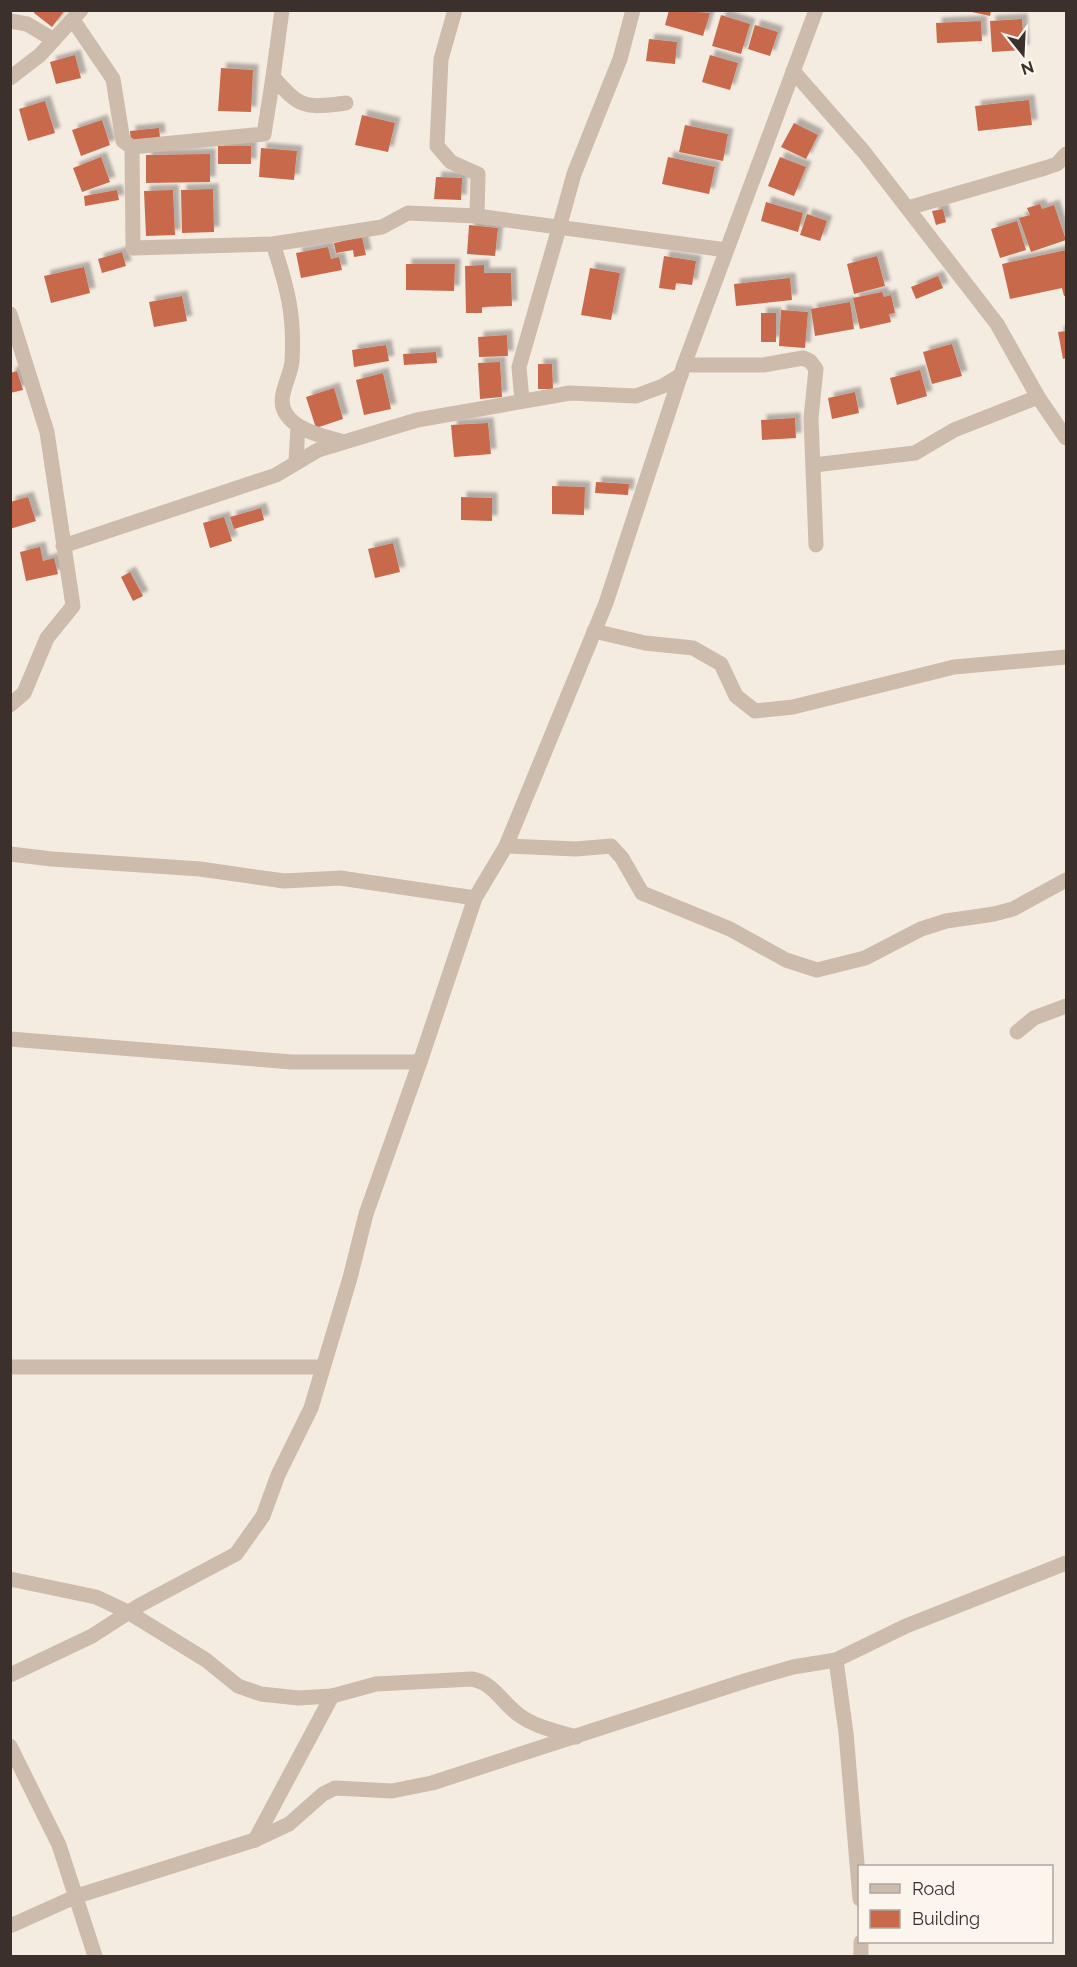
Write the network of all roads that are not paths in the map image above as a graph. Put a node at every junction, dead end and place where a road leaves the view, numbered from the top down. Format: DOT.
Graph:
graph roads {
  1 [pos="282,10"];
  2 [pos="455,10"];
  3 [pos="633,10"];
  4 [pos="816,10"];
  5 [pos="77,15"];
  6 [pos="10,21"];
  7 [pos="54,40"];
  8 [pos="794,71"];
  9 [pos="273,77"];
  10 [pos="10,78"];
  11 [pos="346,103"];
  12 [pos="132,147"];
  13 [pos="1066,154"];
  14 [pos="908,208"];
  15 [pos="477,216"];
  16 [pos="559,228"];
  17 [pos="273,244"];
  18 [pos="726,250"];
  19 [pos="10,314"];
  20 [pos="682,370"];
  21 [pos="1038,398"];
  22 [pos="522,401"];
  23 [pos="298,426"];
  24 [pos="1066,438"];
  25 [pos="344,442"];
  26 [pos="296,462"];
  27 [pos="814,465"];
  28 [pos="816,545"];
  29 [pos="63,546"];
  30 [pos="594,631"];
  31 [pos="1066,657"];
  32 [pos="10,705"];
  33 [pos="506,846"];
  34 [pos="10,854"];
  35 [pos="1066,880"];
  36 [pos="475,898"];
  37 [pos="1066,1006"];
  38 [pos="1017,1032"];
  39 [pos="10,1039"];
  40 [pos="420,1062"];
  41 [pos="10,1367"];
  42 [pos="323,1367"];
  43 [pos="1066,1563"];
  44 [pos="10,1579"];
  45 [pos="128,1612"];
  46 [pos="836,1660"];
  47 [pos="10,1675"];
  48 [pos="332,1696"];
  49 [pos="576,1737"];
  50 [pos="10,1746"];
  51 [pos="255,1840"];
  52 [pos="858,1875"];
  53 [pos="77,1896"];
  54 [pos="10,1926"];
  55 [pos="95,1956"];
  1 -- 9 [label="street"];
  2 -- 15 [label="street"];
  3 -- 16 [label="street"];
  4 -- 8 [label="street"];
  5 -- 7 [label="street"];
  5 -- 12 [label="street"];
  6 -- 7 [label="street"];
  7 -- 10 [label="street"];
  8 -- 14 [label="street"];
  8 -- 18 [label="street"];
  9 -- 11 [label="street"];
  9 -- 12 [label="street"];
  12 -- 17 [label="street"];
  13 -- 14 [label="street"];
  14 -- 21 [label="street"];
  15 -- 16 [label="street"];
  15 -- 17 [label="street"];
  16 -- 18 [label="street"];
  16 -- 22 [label="street"];
  17 -- 23 [label="street"];
  18 -- 20 [label="street"];
  19 -- 29 [label="street"];
  20 -- 22 [label="street"];
  20 -- 27 [label="street"];
  20 -- 30 [label="street"];
  21 -- 24 [label="street"];
  21 -- 27 [label="street"];
  22 -- 25 [label="street"];
  23 -- 25 [label="street"];
  23 -- 26 [label="street"];
  25 -- 26 [label="street"];
  26 -- 29 [label="street"];
  27 -- 28 [label="street"];
  29 -- 32 [label="street"];
  30 -- 31 [label="street"];
  30 -- 33 [label="street"];
  33 -- 35 [label="street"];
  33 -- 36 [label="street"];
  34 -- 36 [label="street"];
  36 -- 40 [label="street"];
  37 -- 38 [label="street"];
  39 -- 40 [label="street"];
  40 -- 42 [label="street"];
  41 -- 42 [label="street"];
  42 -- 45 [label="street"];
  43 -- 46 [label="street"];
  44 -- 45 [label="street"];
  45 -- 47 [label="street"];
  45 -- 48 [label="street"];
  46 -- 49 [label="street"];
  46 -- 52 [label="street"];
  48 -- 49 [label="street"];
  48 -- 51 [label="street"];
  49 -- 51 [label="street"];
  50 -- 53 [label="street"];
  51 -- 53 [label="street"];
  53 -- 54 [label="street"];
  53 -- 55 [label="street"];
}
